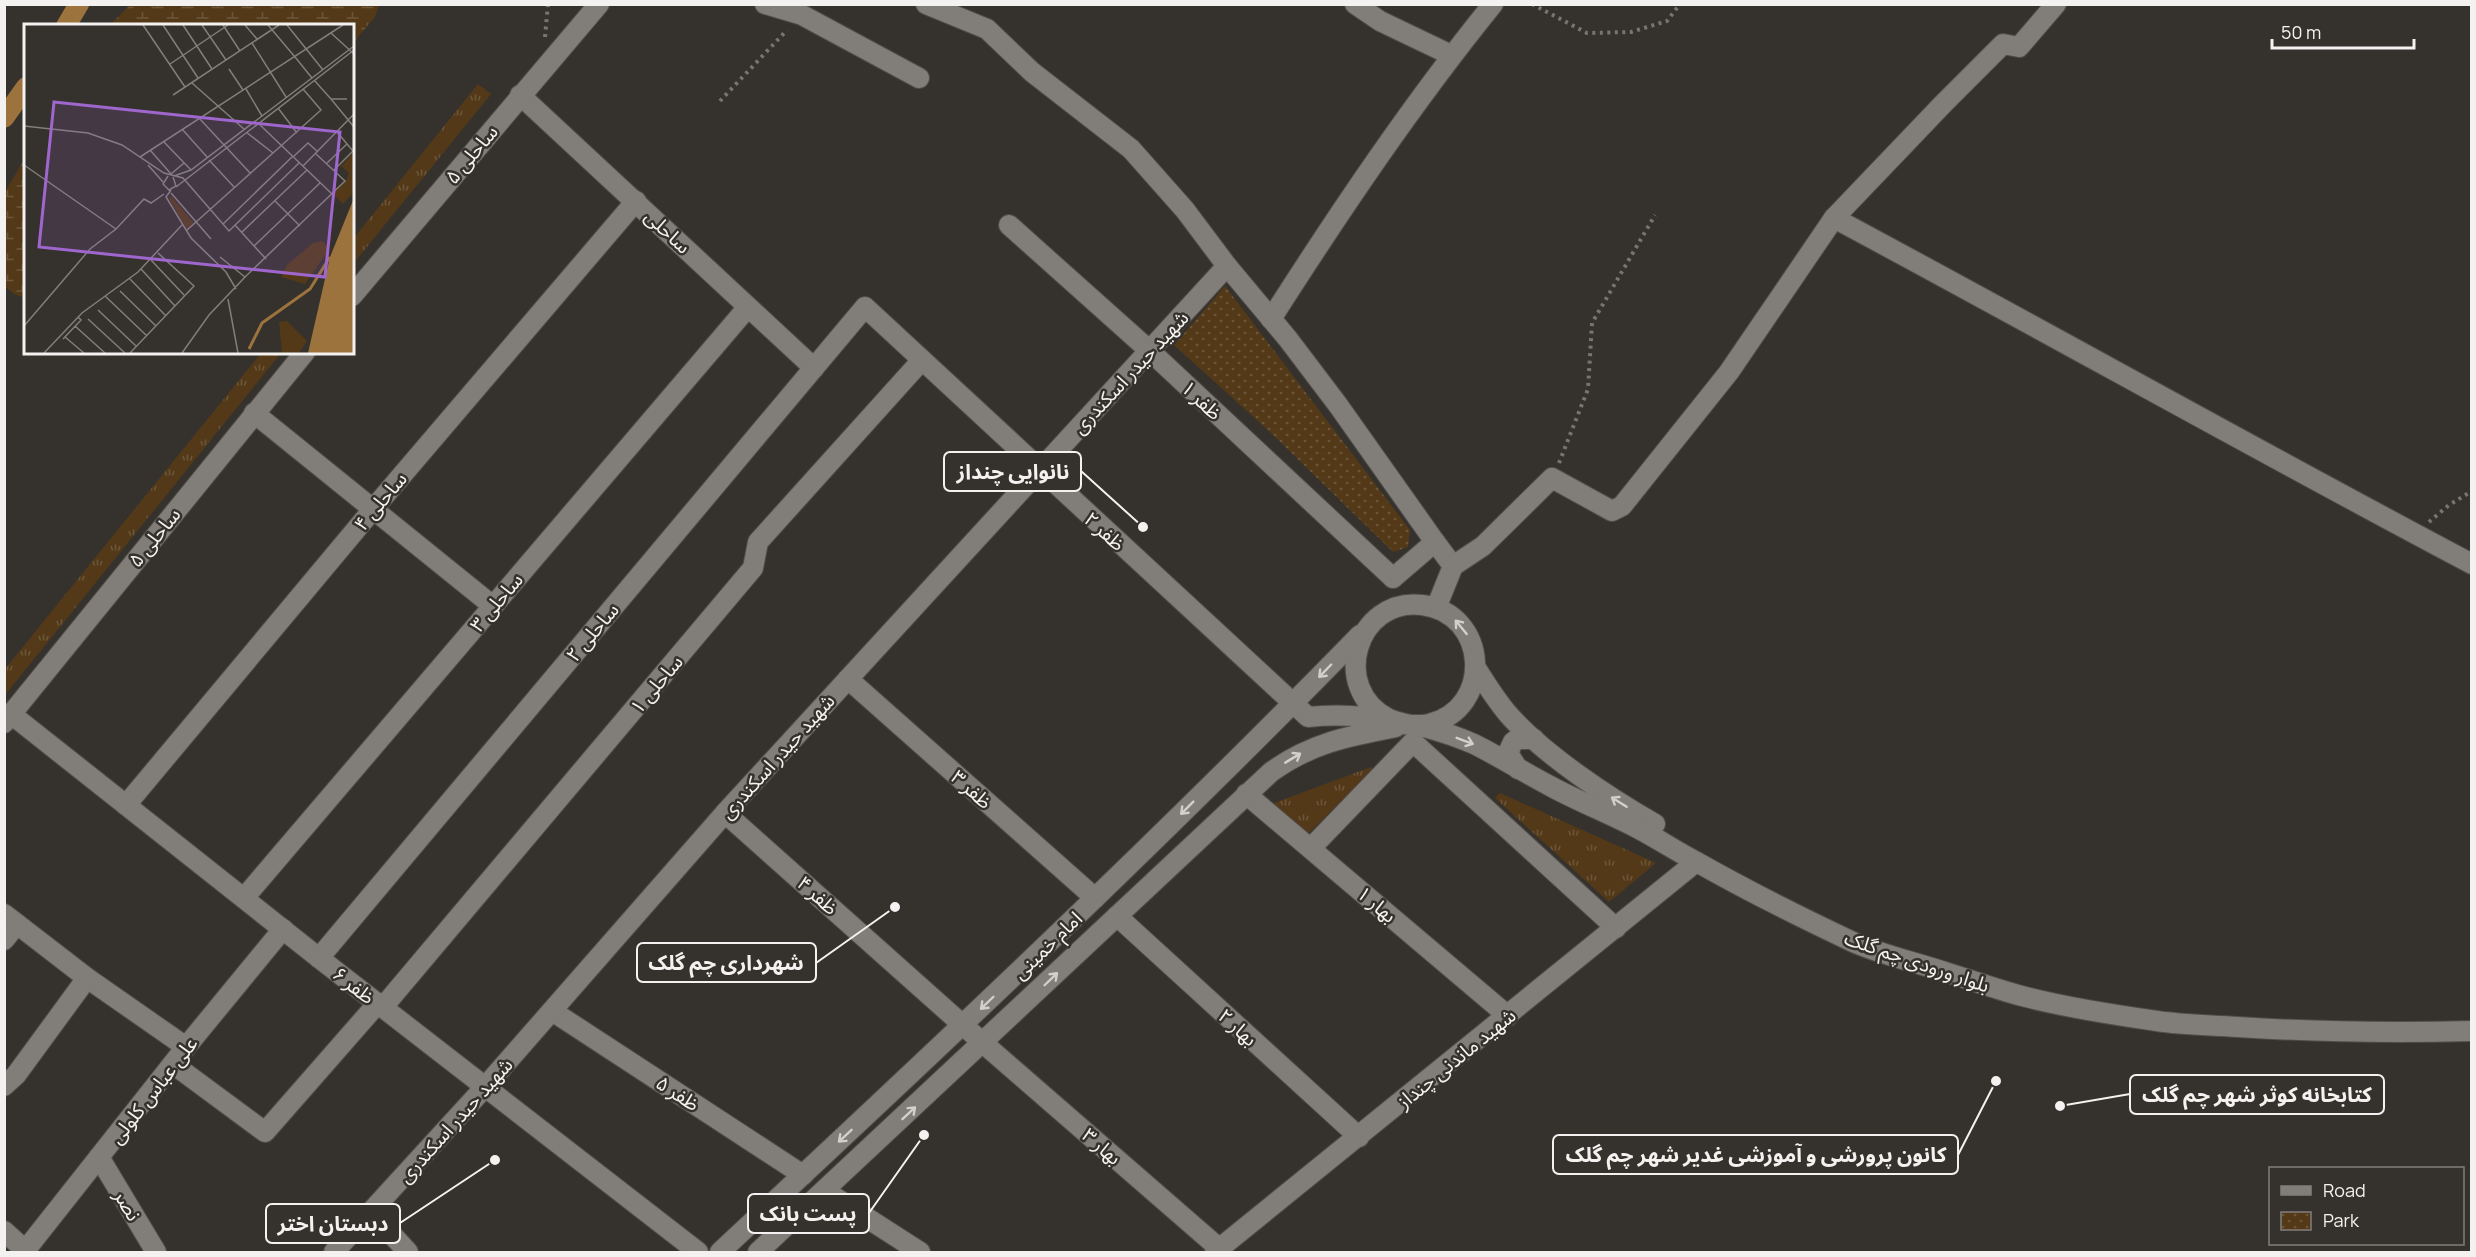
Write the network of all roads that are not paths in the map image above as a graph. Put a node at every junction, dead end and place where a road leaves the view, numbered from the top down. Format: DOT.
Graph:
graph roads {
  1 [pos="599,4"];
  2 [pos="765,4"];
  3 [pos="926,4"];
  4 [pos="1355,4"];
  5 [pos="1493,4"];
  6 [pos="2056,4"];
  7 [pos="1451,56"];
  8 [pos="919,78"];
  9 [pos="520,95"];
  10 [pos="636,201"];
  11 [pos="1834,218"];
  12 [pos="1009,225"];
  13 [pos="1227,266"];
  14 [pos="354,294"];
  15 [pos="748,307"];
  16 [pos="866,307"];
  17 [pos="1271,320"];
  18 [pos="1150,351"];
  19 [pos="303,354"];
  20 [pos="922,360"];
  21 [pos="814,368"];
  22 [pos="254,413"];
  23 [pos="1039,470"];
  24 [pos="374,508"];
  25 [pos="1435,542"];
  26 [pos="2472,564"];
  27 [pos="1453,566"];
  28 [pos="1393,578"];
  29 [pos="493,606"];
  30 [pos="1398,606"];
  31 [pos="1436,608"];
  32 [pos="1366,629"];
  33 [pos="1476,668"];
  34 [pos="848,679"];
  35 [pos="1294,703"];
  36 [pos="8,718"];
  37 [pos="1409,725"];
  38 [pos="1534,739"];
  39 [pos="1518,769"];
  40 [pos="1246,794"];
  41 [pos="126,805"];
  42 [pos="725,813"];
  43 [pos="1311,848"];
  44 [pos="1696,862"];
  45 [pos="244,898"];
  46 [pos="1095,898"];
  47 [pos="1117,916"];
  48 [pos="11,919"];
  49 [pos="1616,928"];
  50 [pos="283,929"];
  51 [pos="4,940"];
  52 [pos="319,958"];
  53 [pos="87,978"];
  54 [pos="380,1005"];
  55 [pos="552,1011"];
  56 [pos="1508,1016"];
  57 [pos="2472,1020"];
  58 [pos="964,1025"];
  59 [pos="2472,1031"];
  60 [pos="983,1043"];
  61 [pos="186,1047"];
  62 [pos="173,1064"];
  63 [pos="4,1086"];
  64 [pos="485,1087"];
  65 [pos="1359,1137"];
  66 [pos="99,1157"];
  67 [pos="803,1175"];
  68 [pos="825,1191"];
  69 [pos="371,1212"];
  70 [pos="4,1231"];
  71 [pos="1218,1251"];
  72 [pos="25,1252"];
  73 [pos="156,1252"];
  74 [pos="334,1252"];
  75 [pos="408,1252"];
  76 [pos="698,1252"];
  77 [pos="720,1252"];
  78 [pos="758,1252"];
  79 [pos="920,1252"];
  1 -- 9 [label="street, ساحلی ۵"];
  2 -- 8 [label="street"];
  3 -- 13 [label="street"];
  4 -- 7 [label="street"];
  5 -- 7 [label="street"];
  6 -- 11 [label="street"];
  7 -- 17 [label="street"];
  9 -- 10 [label="street, ساحلی"];
  9 -- 14 [label="street, ساحلی ۵"];
  10 -- 15 [label="street, ساحلی"];
  10 -- 24 [label="street, ساحلی ۴"];
  11 -- 26 [label="street"];
  11 -- 27 [label="street"];
  12 -- 18 [label="street, ظفر ۱"];
  13 -- 17 [label="street"];
  13 -- 18 [label="street, شهید حیدر اسکندری"];
  15 -- 21 [label="street, ساحلی"];
  15 -- 29 [label="street, ساحلی ۳"];
  16 -- 20 [label="street, ظفر ۲"];
  16 -- 21 [label="street, ساحلی ۲"];
  17 -- 25 [label="street"];
  18 -- 23 [label="street, شهید حیدر اسکندری"];
  18 -- 28 [label="street, ظفر ۱"];
  19 -- 22 [label="street, ساحلی ۵"];
  20 -- 23 [label="street, ظفر ۲"];
  20 -- 54 [label="street, ساحلی ۱"];
  21 -- 52 [label="street, ساحلی ۲"];
  22 -- 24 [label="street"];
  22 -- 36 [label="street, ساحلی ۵"];
  23 -- 34 [label="street, شهید حیدر اسکندری"];
  23 -- 35 [label="street, ظفر ۲"];
  24 -- 29 [label="street"];
  24 -- 41 [label="street, ساحلی ۴"];
  25 -- 27 [label="street"];
  25 -- 28 [label="street"];
  27 -- 31 [label="street"];
  28 -- 30 [label="street"];
  29 -- 45 [label="street, ساحلی ۳"];
  30 -- 31 [label="street"];
  30 -- 32 [label="street"];
  33 -- 31 [label="street, one-way"];
  32 -- 35 [label="street, امام خمینی, one-way"];
  32 -- 37 [label="street"];
  33 -- 37 [label="street"];
  33 -- 38 [label="street, بلوار ورودی چم گلک"];
  34 -- 42 [label="street, شهید حیدر اسکندری"];
  34 -- 46 [label="street, ظفر ۳"];
  35 -- 37 [label="street, ظفر ۲"];
  35 -- 46 [label="street, امام خمینی, one-way"];
  36 -- 41 [label="street, ظفر ۶"];
  37 -- 39 [label="street, بلوار ورودی چم گلک, one-way"];
  40 -- 37 [label="street, امام خمینی, one-way"];
  38 -- 39 [label="street"];
  57 -- 38 [label="street, بلوار ورودی چم گلک, one-way"];
  39 -- 44 [label="street, بلوار ورودی چم گلک"];
  40 -- 43 [label="street, بهار ۱"];
  40 -- 47 [label="street, امام خمینی"];
  41 -- 45 [label="street, ظفر ۶"];
  42 -- 55 [label="street, شهید حیدر اسکندری"];
  42 -- 58 [label="street, ظفر ۴"];
  43 -- 49 [label="street"];
  43 -- 56 [label="street, بهار ۱"];
  44 -- 49 [label="street, شهید ماندنی چنداز"];
  44 -- 59 [label="street, بلوار ورودی چم گلک"];
  45 -- 50 [label="street, ظفر ۶"];
  46 -- 58 [label="street, امام خمینی, one-way"];
  60 -- 47 [label="street, امام خمینی, one-way"];
  47 -- 65 [label="street, بهار ۲"];
  48 -- 51 [label="street"];
  48 -- 53 [label="street"];
  49 -- 56 [label="street, شهید ماندنی چنداز"];
  50 -- 52 [label="street, ظفر ۶"];
  50 -- 61 [label="street, علی عباس کلولی"];
  52 -- 54 [label="street, ظفر ۶"];
  53 -- 61 [label="street"];
  53 -- 63 [label="street"];
  54 -- 62 [label="street, ساحلی ۱"];
  54 -- 64 [label="street, ظفر ۶"];
  55 -- 64 [label="street, شهید حیدر اسکندری"];
  55 -- 67 [label="street, ظفر ۵"];
  56 -- 65 [label="street, شهید ماندنی چنداز"];
  58 -- 60 [label="street, ظفر ۴"];
  58 -- 67 [label="street, امام خمینی, one-way"];
  68 -- 60 [label="street, امام خمینی, one-way"];
  60 -- 71 [label="street, بهار ۳"];
  61 -- 62 [label="street, علی عباس کلولی"];
  62 -- 66 [label="street, علی عباس کلولی"];
  64 -- 69 [label="street, شهید حیدر اسکندری"];
  64 -- 76 [label="street, ظفر ۶"];
  65 -- 71 [label="street, شهید ماندنی چنداز"];
  66 -- 72 [label="street, علی عباس کلولی"];
  66 -- 73 [label="street, نصر"];
  67 -- 77 [label="street, امام خمینی"];
  68 -- 78 [label="street, امام خمینی"];
  68 -- 79 [label="street"];
  69 -- 74 [label="street, شهید حیدر اسکندری"];
  69 -- 75 [label="street"];
  70 -- 72 [label="street"];
}
